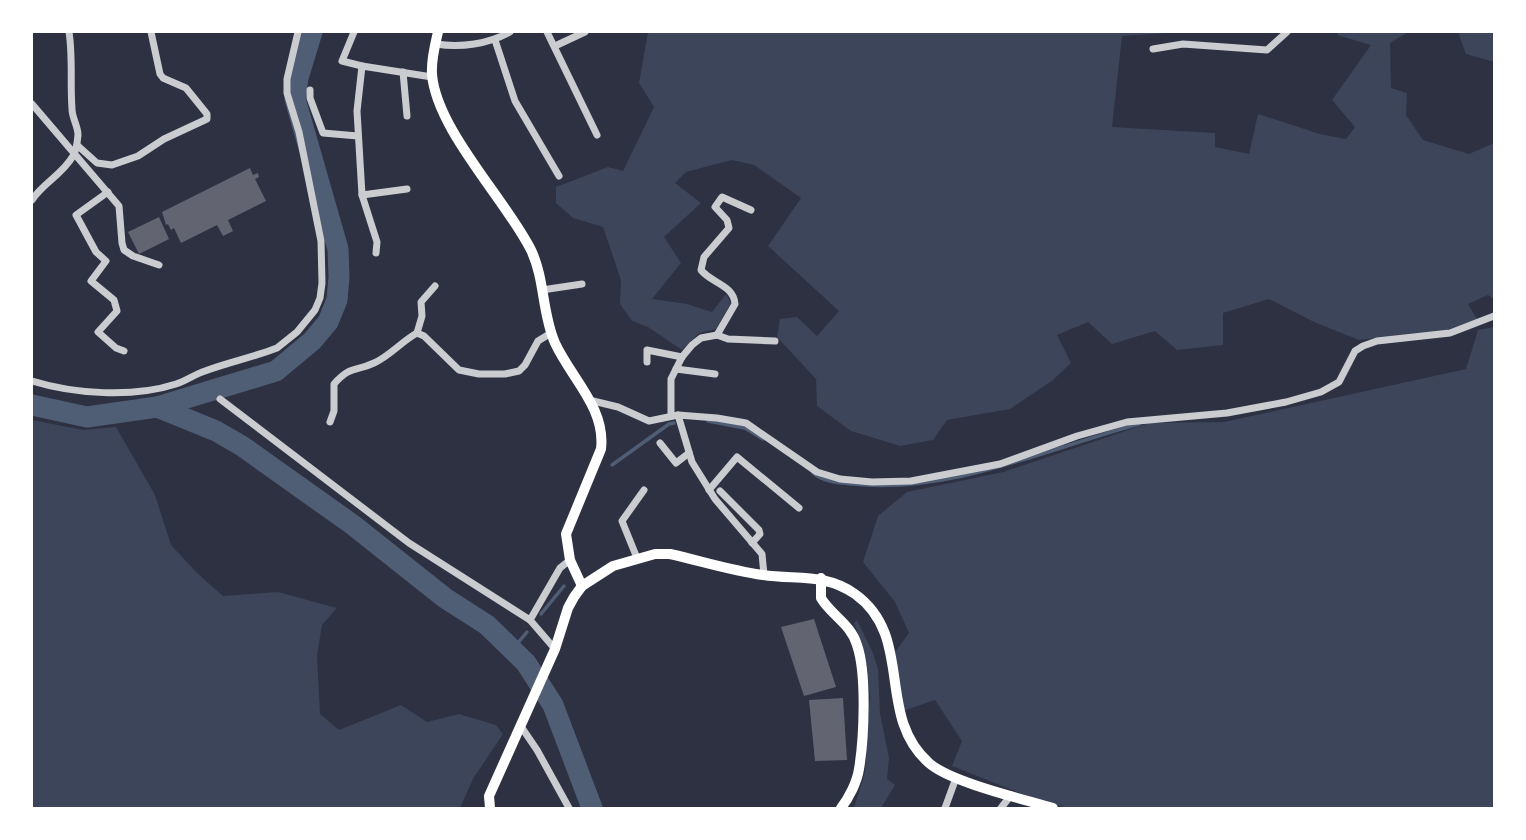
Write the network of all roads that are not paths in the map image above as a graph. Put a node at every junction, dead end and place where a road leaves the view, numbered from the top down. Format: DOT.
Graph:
graph roads {
  1 [pos="69,32"];
  2 [pos="151,32"];
  3 [pos="298,32"];
  4 [pos="354,32"];
  5 [pos="438,32"];
  6 [pos="510,32"];
  7 [pos="547,32"];
  8 [pos="585,32"];
  9 [pos="1287,32"];
  10 [pos="495,40"];
  11 [pos="436,44"];
  12 [pos="555,46"];
  13 [pos="1153,49"];
  14 [pos="362,66"];
  15 [pos="403,72"];
  16 [pos="432,76"];
  17 [pos="310,90"];
  18 [pos="32,104"];
  19 [pos="407,116"];
  20 [pos="597,135"];
  21 [pos="358,136"];
  22 [pos="77,145"];
  23 [pos="74,154"];
  24 [pos="559,177"];
  25 [pos="407,188"];
  26 [pos="108,192"];
  27 [pos="362,195"];
  28 [pos="32,200"];
  29 [pos="751,210"];
  30 [pos="376,253"];
  31 [pos="159,265"];
  32 [pos="582,284"];
  33 [pos="435,286"];
  34 [pos="542,290"];
  35 [pos="1494,316"];
  36 [pos="418,333"];
  37 [pos="551,333"];
  38 [pos="717,335"];
  39 [pos="775,341"];
  40 [pos="124,351"];
  41 [pos="682,357"];
  42 [pos="646,362"];
  43 [pos="676,369"];
  44 [pos="715,374"];
  45 [pos="32,381"];
  46 [pos="220,399"];
  47 [pos="589,400"];
  48 [pos="675,416"];
  49 [pos="330,422"];
  50 [pos="660,443"];
  51 [pos="689,453"];
  52 [pos="644,490"];
  53 [pos="709,490"];
  54 [pos="720,491"];
  55 [pos="799,508"];
  56 [pos="752,543"];
  57 [pos="637,558"];
  58 [pos="570,560"];
  59 [pos="764,575"];
  60 [pos="821,578"];
  61 [pos="582,586"];
  62 [pos="530,620"];
  63 [pos="555,649"];
  64 [pos="521,722"];
  65 [pos="956,778"];
  66 [pos="1011,795"];
  67 [pos="490,808"];
  68 [pos="569,808"];
  69 [pos="841,808"];
  70 [pos="945,808"];
  71 [pos="1001,808"];
  72 [pos="1053,808"];
  1 -- 22 [label="street"];
  2 -- 22 [label="street"];
  3 -- 45 [label="street"];
  4 -- 14 [label="street"];
  5 -- 11 [label="main road"];
  6 -- 10 [label="street"];
  7 -- 12 [label="street"];
  8 -- 12 [label="street"];
  9 -- 13 [label="street"];
  10 -- 11 [label="street"];
  10 -- 24 [label="street"];
  11 -- 16 [label="main road"];
  12 -- 20 [label="street"];
  14 -- 15 [label="street"];
  14 -- 21 [label="street"];
  15 -- 16 [label="street"];
  15 -- 19 [label="street"];
  16 -- 34 [label="main road"];
  17 -- 21 [label="street"];
  18 -- 23 [label="street"];
  21 -- 27 [label="street"];
  22 -- 23 [label="street"];
  23 -- 26 [label="street"];
  23 -- 28 [label="street"];
  25 -- 27 [label="street"];
  26 -- 31 [label="street"];
  26 -- 40 [label="street"];
  27 -- 30 [label="street"];
  29 -- 38 [label="street"];
  32 -- 34 [label="street"];
  33 -- 36 [label="street"];
  34 -- 37 [label="main road"];
  35 -- 48 [label="street"];
  36 -- 37 [label="street"];
  36 -- 49 [label="street"];
  37 -- 47 [label="main road"];
  38 -- 39 [label="street"];
  38 -- 41 [label="street"];
  41 -- 42 [label="street"];
  41 -- 43 [label="street"];
  43 -- 44 [label="street"];
  43 -- 48 [label="street"];
  46 -- 62 [label="street"];
  47 -- 48 [label="street"];
  47 -- 58 [label="main road"];
  48 -- 51 [label="street"];
  50 -- 51 [label="street"];
  51 -- 53 [label="street"];
  52 -- 57 [label="street"];
  53 -- 55 [label="street"];
  53 -- 56 [label="street"];
  54 -- 56 [label="street"];
  56 -- 59 [label="street"];
  57 -- 59 [label="main road"];
  57 -- 61 [label="main road"];
  58 -- 61 [label="main road"];
  58 -- 62 [label="street"];
  59 -- 60 [label="main road"];
  60 -- 65 [label="main road"];
  60 -- 69 [label="main road"];
  61 -- 63 [label="main road"];
  62 -- 63 [label="street"];
  63 -- 64 [label="main road"];
  64 -- 67 [label="main road"];
  64 -- 68 [label="street"];
  65 -- 66 [label="main road"];
  65 -- 70 [label="street"];
  66 -- 71 [label="street"];
  66 -- 72 [label="main road"];
}
